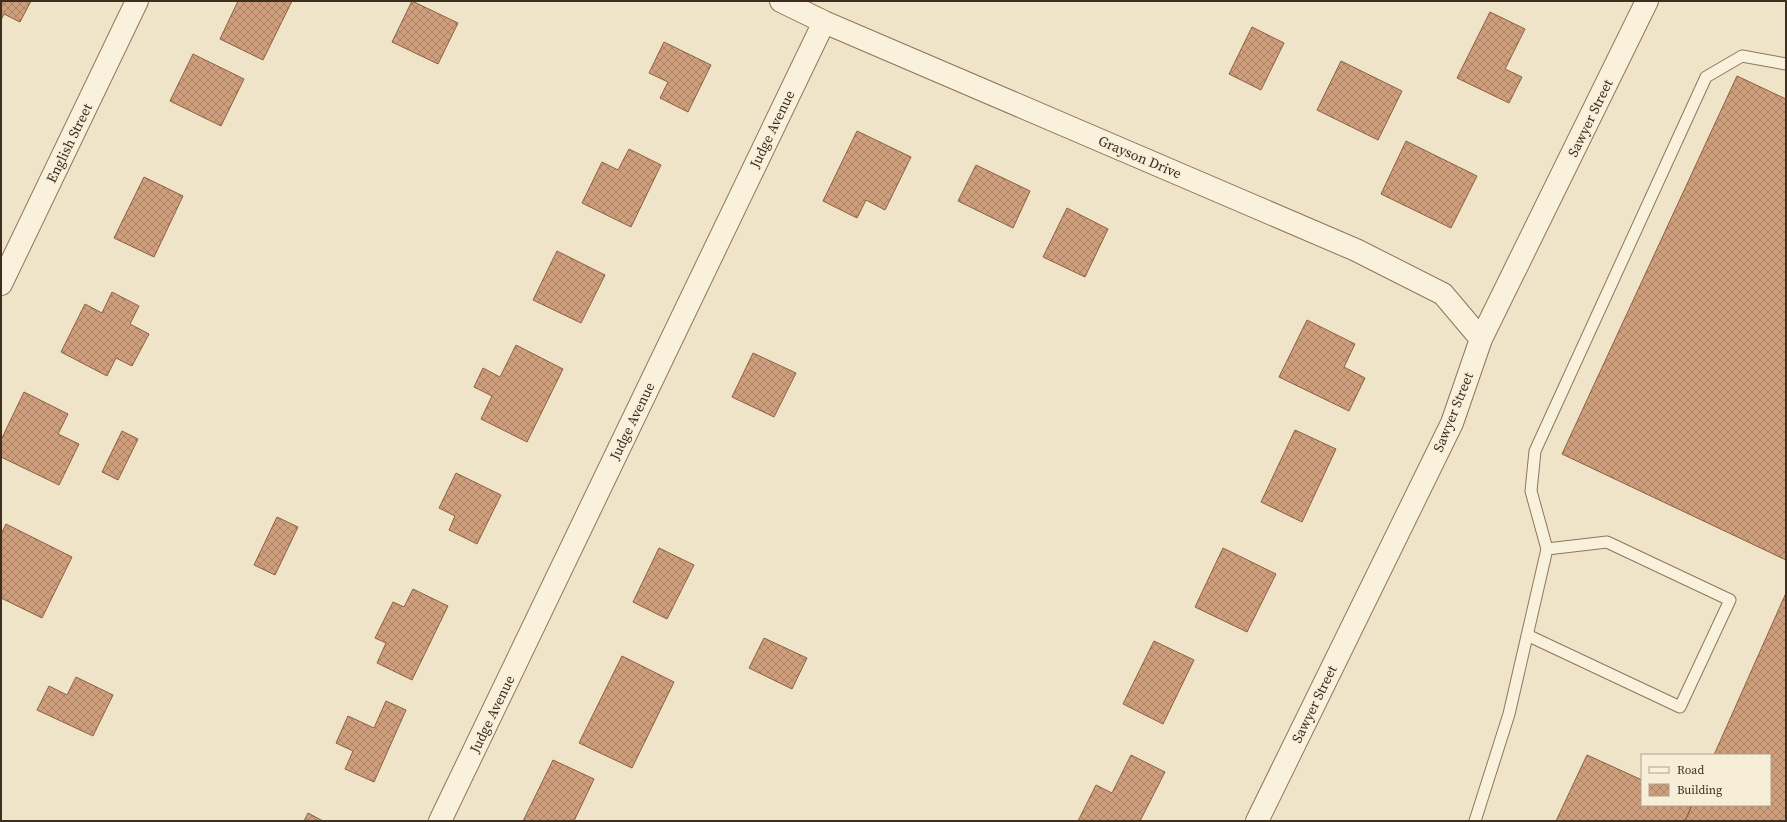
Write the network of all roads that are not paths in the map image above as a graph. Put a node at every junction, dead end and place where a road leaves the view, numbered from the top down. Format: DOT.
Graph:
graph roads {
  1 [pos="137,1"];
  2 [pos="781,1"];
  3 [pos="1647,1"];
  4 [pos="824,22"];
  5 [pos="1786,64"];
  6 [pos="1,284"];
  7 [pos="1481,339"];
  8 [pos="1547,549"];
  9 [pos="1527,635"];
  10 [pos="440,821"];
  11 [pos="1257,821"];
  12 [pos="1475,821"];
  1 -- 6 [label="street, English Street"];
  2 -- 4 [label="street, Grayson Drive"];
  3 -- 7 [label="street, Sawyer Street"];
  4 -- 7 [label="street, Grayson Drive"];
  4 -- 10 [label="street, Judge Avenue"];
  5 -- 8 [label="lane"];
  7 -- 11 [label="street, Sawyer Street"];
  8 -- 9 [label="lane"];
  8 -- 9 [label="lane"];
  9 -- 12 [label="lane"];
}
